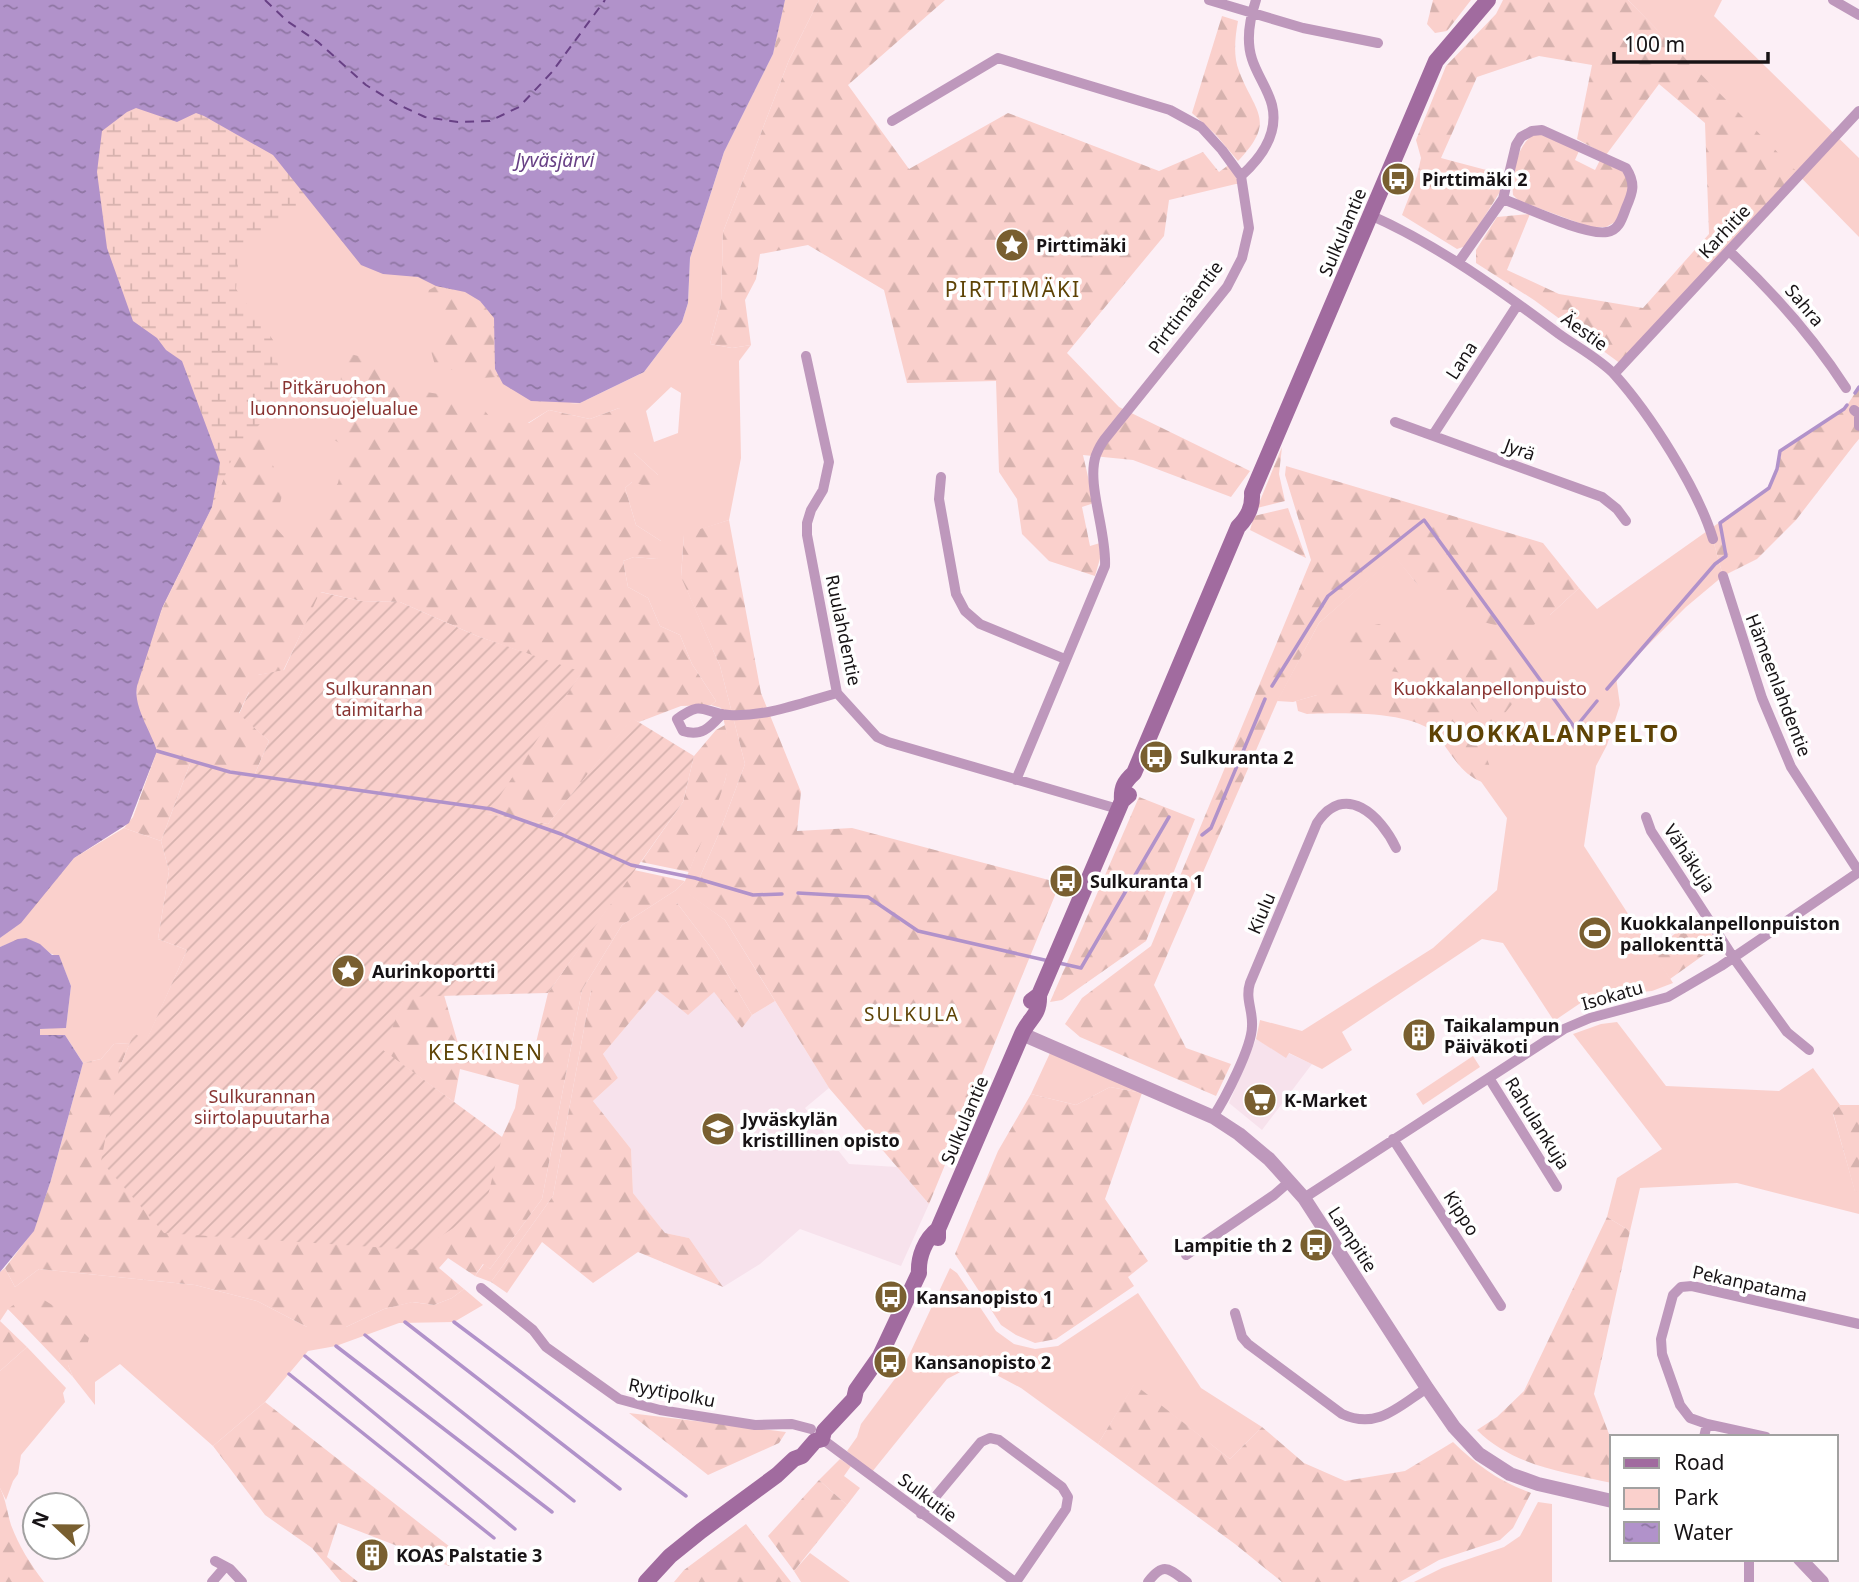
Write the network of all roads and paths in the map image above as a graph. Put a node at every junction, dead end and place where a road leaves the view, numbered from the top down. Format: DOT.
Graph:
graph roads {
  1 [pos="1209,0"];
  2 [pos="1256,0"];
  3 [pos="1488,0"];
  4 [pos="1833,0"];
  5 [pos="1252,14"];
  6 [pos="1859,15"];
  7 [pos="1378,43"];
  8 [pos="1859,111"];
  9 [pos="892,121"];
  10 [pos="1241,176"];
  11 [pos="1503,199"];
  12 [pos="1370,215"];
  13 [pos="1729,251"];
  14 [pos="1458,263"];
  15 [pos="1518,304"];
  16 [pos="806,355"];
  17 [pos="1614,374"];
  18 [pos="1846,388"];
  19 [pos="1854,410"];
  20 [pos="1395,422"];
  21 [pos="1859,426"];
  22 [pos="1433,435"];
  23 [pos="941,477"];
  24 [pos="1626,521"];
  25 [pos="1713,539"];
  26 [pos="1723,576"];
  27 [pos="1065,659"];
  28 [pos="837,693"];
  29 [pos="722,714"];
  30 [pos="1016,780"];
  31 [pos="1120,805"];
  32 [pos="1646,817"];
  33 [pos="1396,848"];
  34 [pos="1859,872"];
  35 [pos="1733,957"];
  36 [pos="1023,1030"];
  37 [pos="1809,1050"];
  38 [pos="1489,1077"];
  39 [pos="1213,1117"];
  40 [pos="1393,1139"];
  41 [pos="1290,1181"];
  42 [pos="1557,1187"];
  43 [pos="1304,1198"];
  44 [pos="1186,1255"];
  45 [pos="481,1288"];
  46 [pos="1501,1306"];
  47 [pos="1235,1313"];
  48 [pos="1859,1324"];
  49 [pos="1427,1388"];
  50 [pos="1707,1424"];
  51 [pos="817,1434"];
  52 [pos="1704,1435"];
  53 [pos="1757,1435"];
  54 [pos="1610,1501"];
  55 [pos="921,1514"];
  56 [pos="1749,1561"];
  57 [pos="1802,1561"];
  58 [pos="215,1562"];
  59 [pos="225,1567"];
  60 [pos="212,1582"];
  61 [pos="242,1582"];
  62 [pos="646,1582"];
  63 [pos="1015,1582"];
  64 [pos="1148,1582"];
  65 [pos="1187,1582"];
  66 [pos="1749,1582"];
  67 [pos="1822,1582"];
  1 -- 5 [label="street"];
  2 -- 5 [label="street"];
  3 -- 12 [label="main road, Sulkulantie"];
  4 -- 6 [label="street"];
  5 -- 7 [label="street"];
  5 -- 10 [label="street"];
  8 -- 13 [label="street, Karhitie"];
  9 -- 10 [label="street, Pirttimäentie"];
  10 -- 27 [label="street, Pirttimäentie"];
  11 -- 11 [label="street"];
  11 -- 14 [label="street"];
  12 -- 14 [label="street, Äestie"];
  12 -- 31 [label="main road, Sulkulantie"];
  13 -- 17 [label="street, Karhitie"];
  13 -- 18 [label="street, Sahra"];
  14 -- 15 [label="street, Äestie"];
  15 -- 17 [label="street, Äestie"];
  15 -- 22 [label="street, Lana"];
  16 -- 28 [label="street, Ruulahdentie"];
  17 -- 25 [label="street, Äestie"];
  19 -- 21 [label="street"];
  20 -- 22 [label="street, Jyrä"];
  22 -- 24 [label="street, Jyrä"];
  23 -- 27 [label="street"];
  26 -- 34 [label="street, Hämeenlahdentie"];
  27 -- 30 [label="street, Pirttimäentie"];
  28 -- 29 [label="street"];
  28 -- 30 [label="street, Ruulahdentie"];
  30 -- 31 [label="street, Ruulahdentie"];
  31 -- 36 [label="main road, Sulkulantie"];
  32 -- 35 [label="street, Vähäkuja"];
  33 -- 39 [label="street, Kiulu"];
  34 -- 35 [label="street, Isokatu"];
  35 -- 37 [label="street, Vähäkuja"];
  35 -- 38 [label="street, Isokatu"];
  36 -- 39 [label="street, Lampitie"];
  36 -- 51 [label="main road, Sulkulantie"];
  38 -- 40 [label="street, Isokatu"];
  38 -- 42 [label="street, Rahulankuja"];
  39 -- 41 [label="street, Lampitie"];
  40 -- 43 [label="street, Isokatu"];
  40 -- 46 [label="street, Kippo"];
  41 -- 43 [label="street, Lampitie"];
  41 -- 44 [label="street"];
  43 -- 49 [label="street, Lampitie"];
  45 -- 51 [label="street, Ryytipolku"];
  47 -- 49 [label="street"];
  48 -- 50 [label="street, Pekanpatama"];
  49 -- 54 [label="street, Lampitie"];
  50 -- 52 [label="street"];
  50 -- 53 [label="street"];
  51 -- 55 [label="street, Sulkutie"];
  51 -- 62 [label="main road, Sulkulantie"];
  55 -- 63 [label="street, Sulkutie"];
  55 -- 63 [label="street"];
  56 -- 66 [label="street"];
  57 -- 67 [label="street"];
  58 -- 59 [label="street"];
  59 -- 60 [label="street"];
  59 -- 61 [label="street"];
  64 -- 65 [label="street"];
}
